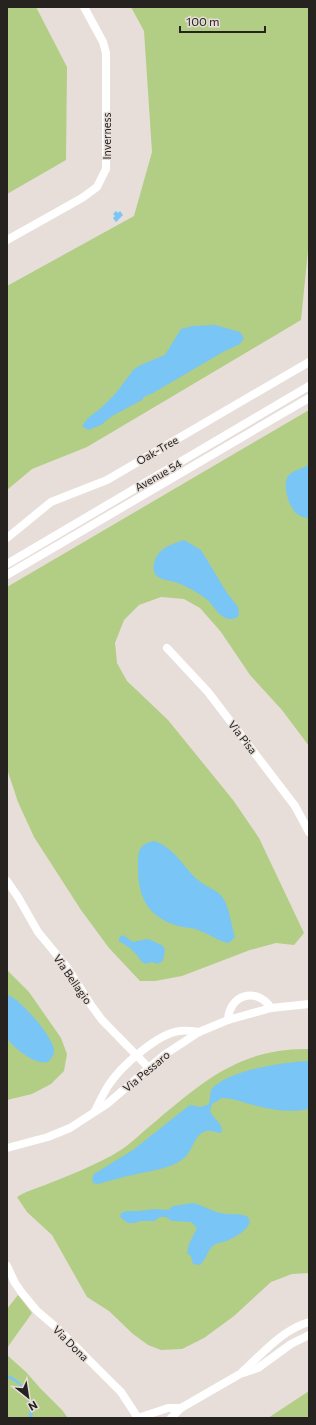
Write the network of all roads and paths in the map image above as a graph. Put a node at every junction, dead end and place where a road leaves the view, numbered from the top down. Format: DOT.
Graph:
graph roads {
  1 [pos="84,7"];
  2 [pos="7,240"];
  3 [pos="309,362"];
  4 [pos="309,386"];
  5 [pos="309,398"];
  6 [pos="7,538"];
  7 [pos="7,564"];
  8 [pos="7,575"];
  9 [pos="167,648"];
  10 [pos="309,832"];
  11 [pos="7,881"];
  12 [pos="309,1004"];
  13 [pos="270,1008"];
  14 [pos="228,1020"];
  15 [pos="199,1032"];
  16 [pos="138,1055"];
  17 [pos="149,1068"];
  18 [pos="94,1112"];
  19 [pos="7,1148"];
  20 [pos="7,1266"];
  21 [pos="309,1322"];
  22 [pos="309,1335"];
  23 [pos="240,1374"];
  24 [pos="181,1408"];
  25 [pos="138,1418"];
  26 [pos="171,1418"];
  1 -- 2 [label="street, Inverness"];
  3 -- 6 [label="street, Oak-Tree"];
  4 -- 7 [label="street, Avenue 54"];
  5 -- 8 [label="street, Avenue 54"];
  9 -- 10 [label="street, Via Pisa"];
  11 -- 16 [label="street, Via Bellagio"];
  12 -- 13 [label="street, Via Pessaro"];
  13 -- 14 [label="street, Via Pessaro"];
  13 -- 14 [label="street"];
  14 -- 15 [label="street, Via Pessaro"];
  15 -- 16 [label="street, Via Pessaro"];
  15 -- 17 [label="street, Via Pessaro"];
  16 -- 17 [label="street, Via Bellagio"];
  16 -- 18 [label="street, Via Pessaro"];
  17 -- 18 [label="street, Via Pessaro"];
  18 -- 19 [label="street, Via Pessaro"];
  20 -- 25 [label="street, Via Dona"];
  21 -- 23 [label="street"];
  22 -- 23 [label="street"];
  23 -- 24 [label="street"];
  24 -- 25 [label="street"];
  24 -- 26 [label="street"];
}
